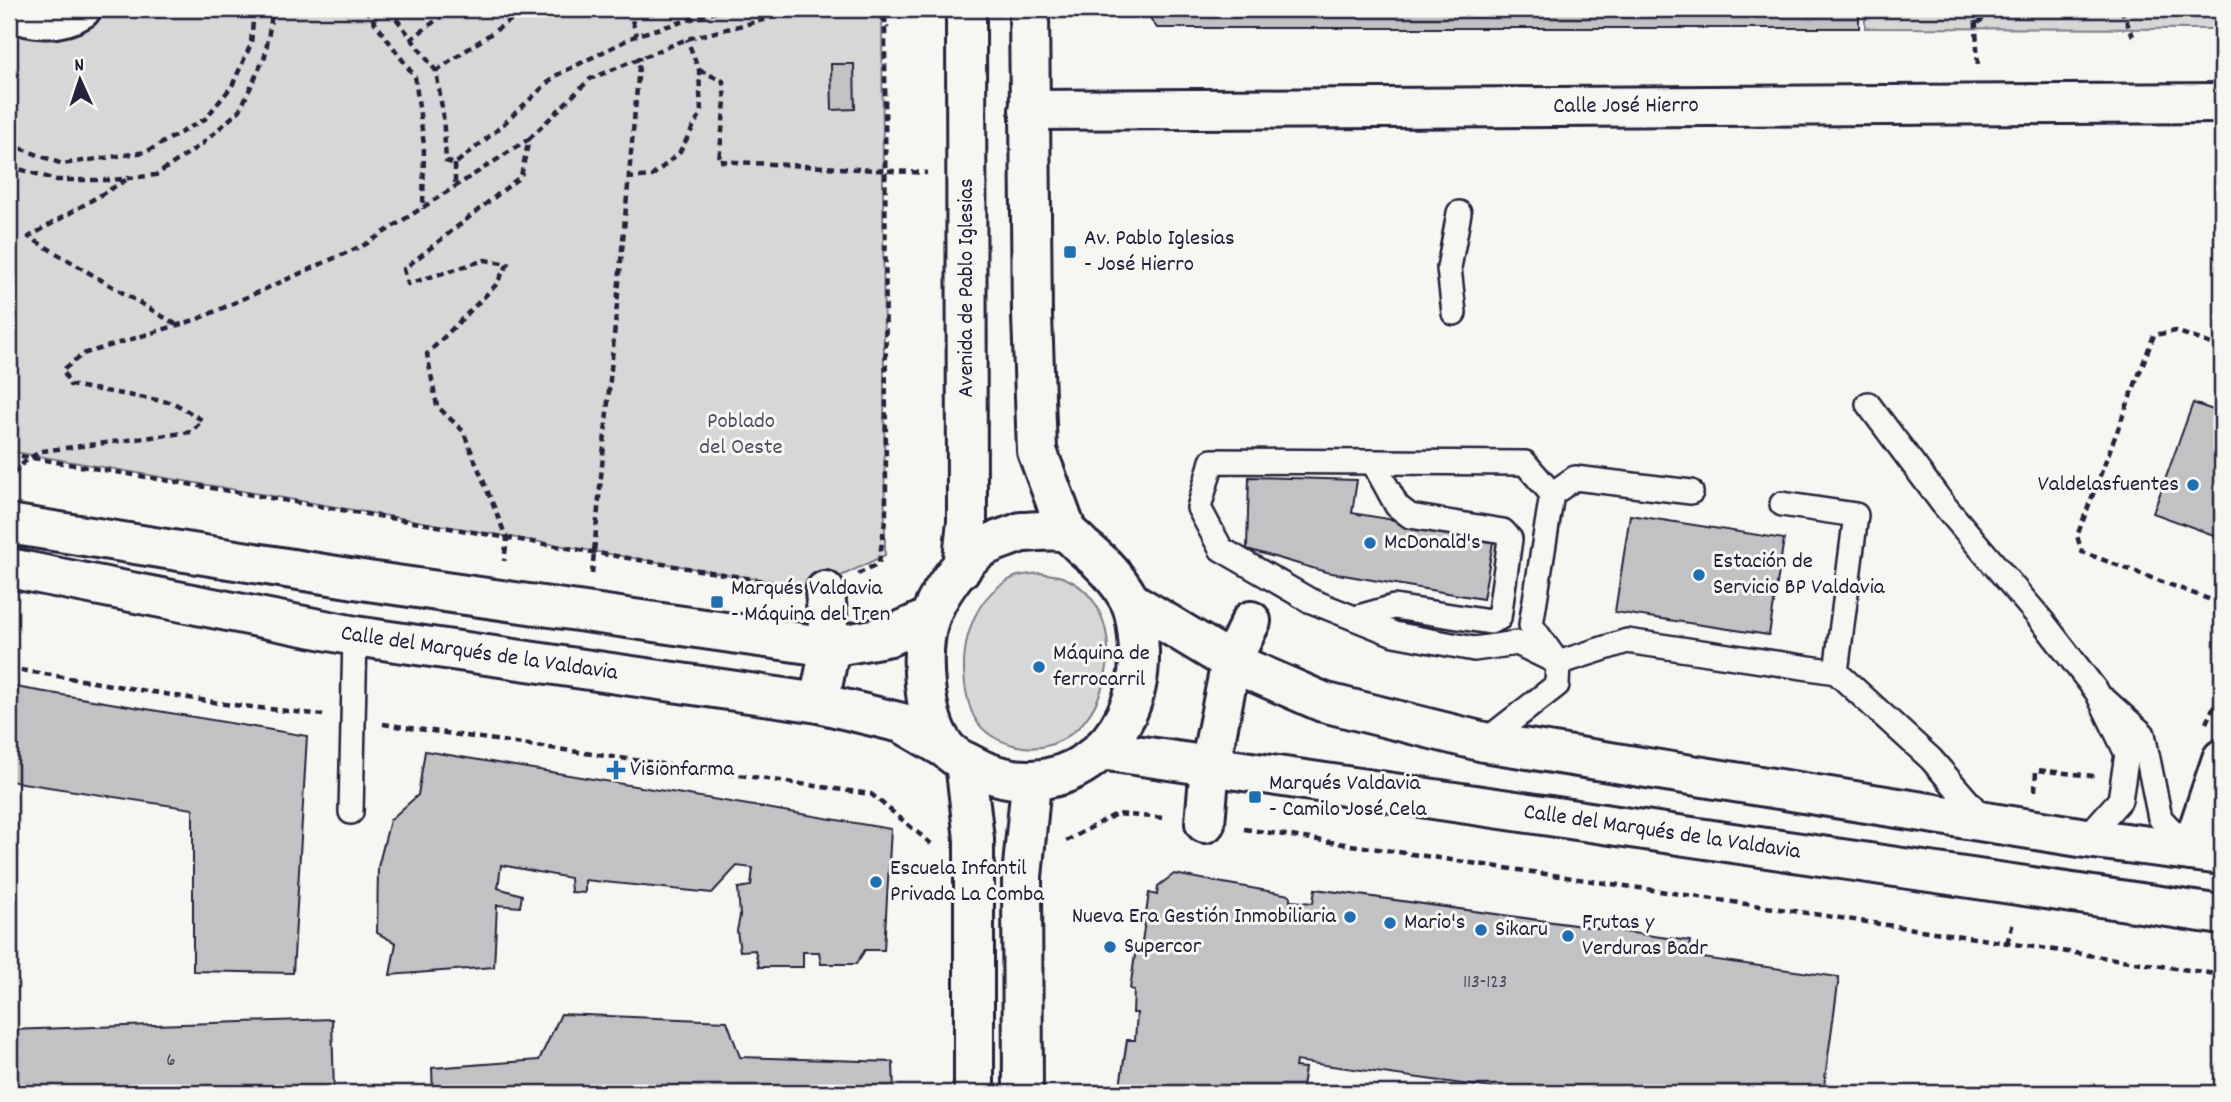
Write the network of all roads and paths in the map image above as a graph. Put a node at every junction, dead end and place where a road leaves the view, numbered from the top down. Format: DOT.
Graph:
graph roads {
  1 [pos="254,9"];
  2 [pos="273,9"];
  3 [pos="365,9"];
  4 [pos="389,9"];
  5 [pos="451,9"];
  6 [pos="527,9"];
  7 [pos="628,9"];
  8 [pos="726,9"];
  9 [pos="807,9"];
  10 [pos="872,9"];
  11 [pos="884,9"];
  12 [pos="966,9"];
  13 [pos="1029,9"];
  14 [pos="1975,9"];
  15 [pos="1994,9"];
  16 [pos="2121,9"];
  17 [pos="9,10"];
  18 [pos="90,12"];
  19 [pos="885,20"];
  20 [pos="888,28"];
  21 [pos="638,35"];
  22 [pos="2133,36"];
  23 [pos="687,39"];
  24 [pos="410,40"];
  25 [pos="640,56"];
  26 [pos="699,70"];
  27 [pos="436,71"];
  28 [pos="2222,103"];
  29 [pos="1029,110"];
  30 [pos="529,139"];
  31 [pos="9,144"];
  32 [pos="455,164"];
  33 [pos="9,166"];
  34 [pos="885,172"];
  35 [pos="966,173"];
  36 [pos="130,178"];
  37 [pos="627,178"];
  38 [pos="456,188"];
  39 [pos="423,210"];
  40 [pos="1459,213"];
  41 [pos="1454,313"];
  42 [pos="178,326"];
  43 [pos="2222,348"];
  44 [pos="1868,404"];
  45 [pos="9,454"];
  46 [pos="29,457"];
  47 [pos="1373,462"];
  48 [pos="9,486"];
  49 [pos="1691,492"];
  50 [pos="1552,494"];
  51 [pos="1782,504"];
  52 [pos="9,524"];
  53 [pos="1067,533"];
  54 [pos="507,539"];
  55 [pos="594,553"];
  56 [pos="9,568"];
  57 [pos="962,568"];
  58 [pos="825,592"];
  59 [pos="499,600"];
  60 [pos="1130,601"];
  61 [pos="2222,604"];
  62 [pos="588,612"];
  63 [pos="929,618"];
  64 [pos="1355,618"];
  65 [pos="1251,621"];
  66 [pos="355,636"];
  67 [pos="830,647"];
  68 [pos="1231,662"];
  69 [pos="1558,663"];
  70 [pos="9,668"];
  71 [pos="1836,672"];
  72 [pos="2097,692"];
  73 [pos="819,703"];
  74 [pos="353,719"];
  75 [pos="1484,742"];
  76 [pos="1101,750"];
  77 [pos="955,755"];
  78 [pos="2211,759"];
  79 [pos="1210,766"];
  80 [pos="1031,783"];
  81 [pos="351,812"];
  82 [pos="1985,821"];
  83 [pos="1205,823"];
  84 [pos="2086,838"];
  85 [pos="2207,853"];
  86 [pos="1023,854"];
  87 [pos="974,855"];
  88 [pos="2222,915"];
  89 [pos="2222,975"];
  90 [pos="974,1093"];
  91 [pos="1023,1093"];
  1 -- 31 [label="path"];
  2 -- 36 [label="path"];
  3 -- 39 [label="path"];
  4 -- 24 [label="path"];
  5 -- 24 [label="path"];
  6 -- 27 [label="path"];
  7 -- 21 [label="path"];
  8 -- 21 [label="path"];
  9 -- 23 [label="path"];
  10 -- 19 [label="path"];
  11 -- 19 [label="path"];
  12 -- 35 [label="street, Avenida de Pablo Iglesias"];
  13 -- 29 [label="street"];
  14 -- 15 [label="path"];
  16 -- 22 [label="path"];
  17 -- 18 [label="street"];
  19 -- 20 [label="path"];
  19 -- 34 [label="path"];
  21 -- 32 [label="path"];
  23 -- 25 [label="path"];
  23 -- 26 [label="path"];
  24 -- 27 [label="path"];
  25 -- 30 [label="path"];
  25 -- 37 [label="path"];
  26 -- 34 [label="path"];
  26 -- 37 [label="path"];
  27 -- 32 [label="path"];
  28 -- 29 [label="street, Calle José Hierro"];
  29 -- 53 [label="street"];
  30 -- 38 [label="path"];
  30 -- 54 [label="path"];
  32 -- 38 [label="path"];
  33 -- 36 [label="path"];
  34 -- 35 [label="path"];
  34 -- 58 [label="path"];
  35 -- 57 [label="street, Avenida de Pablo Iglesias"];
  36 -- 42 [label="path"];
  37 -- 55 [label="path"];
  38 -- 39 [label="path"];
  39 -- 42 [label="path"];
  40 -- 41 [label="lane"];
  42 -- 46 [label="path"];
  43 -- 61 [label="path"];
  44 -- 72 [label="lane"];
  45 -- 46 [label="path"];
  46 -- 48 [label="path"];
  46 -- 54 [label="path"];
  47 -- 50 [label="lane"];
  47 -- 64 [label="lane"];
  47 -- 64 [label="lane"];
  49 -- 50 [label="lane"];
  50 -- 69 [label="lane"];
  51 -- 71 [label="lane"];
  52 -- 59 [label="street"];
  53 -- 57 [label="street"];
  53 -- 60 [label="street"];
  54 -- 55 [label="path"];
  54 -- 59 [label="path"];
  55 -- 58 [label="path"];
  55 -- 62 [label="path"];
  56 -- 66 [label="street, Calle del Marqués de la Valdavia"];
  57 -- 63 [label="street"];
  58 -- 67 [label="street"];
  59 -- 62 [label="street"];
  60 -- 68 [label="street"];
  60 -- 76 [label="street"];
  62 -- 67 [label="street"];
  63 -- 67 [label="street"];
  63 -- 77 [label="street"];
  64 -- 69 [label="lane"];
  65 -- 68 [label="street"];
  66 -- 73 [label="street, Calle del Marqués de la Valdavia"];
  66 -- 74 [label="lane"];
  67 -- 73 [label="street"];
  68 -- 75 [label="street"];
  68 -- 79 [label="street"];
  69 -- 71 [label="lane"];
  69 -- 75 [label="lane"];
  70 -- 74 [label="path"];
  71 -- 82 [label="lane"];
  72 -- 84 [label="lane"];
  72 -- 85 [label="lane"];
  73 -- 77 [label="street, Calle del Marqués de la Valdavia"];
  74 -- 81 [label="lane"];
  74 -- 87 [label="path"];
  75 -- 82 [label="street"];
  76 -- 79 [label="street, Calle del Marqués de la Valdavia"];
  76 -- 80 [label="street"];
  77 -- 80 [label="street"];
  77 -- 87 [label="street"];
  78 -- 85 [label="street"];
  79 -- 83 [label="street"];
  79 -- 88 [label="street, Calle del Marqués de la Valdavia"];
  80 -- 86 [label="street"];
  82 -- 84 [label="street"];
  83 -- 86 [label="path"];
  83 -- 89 [label="path"];
  84 -- 85 [label="street"];
  86 -- 91 [label="street"];
  87 -- 90 [label="street"];
}
